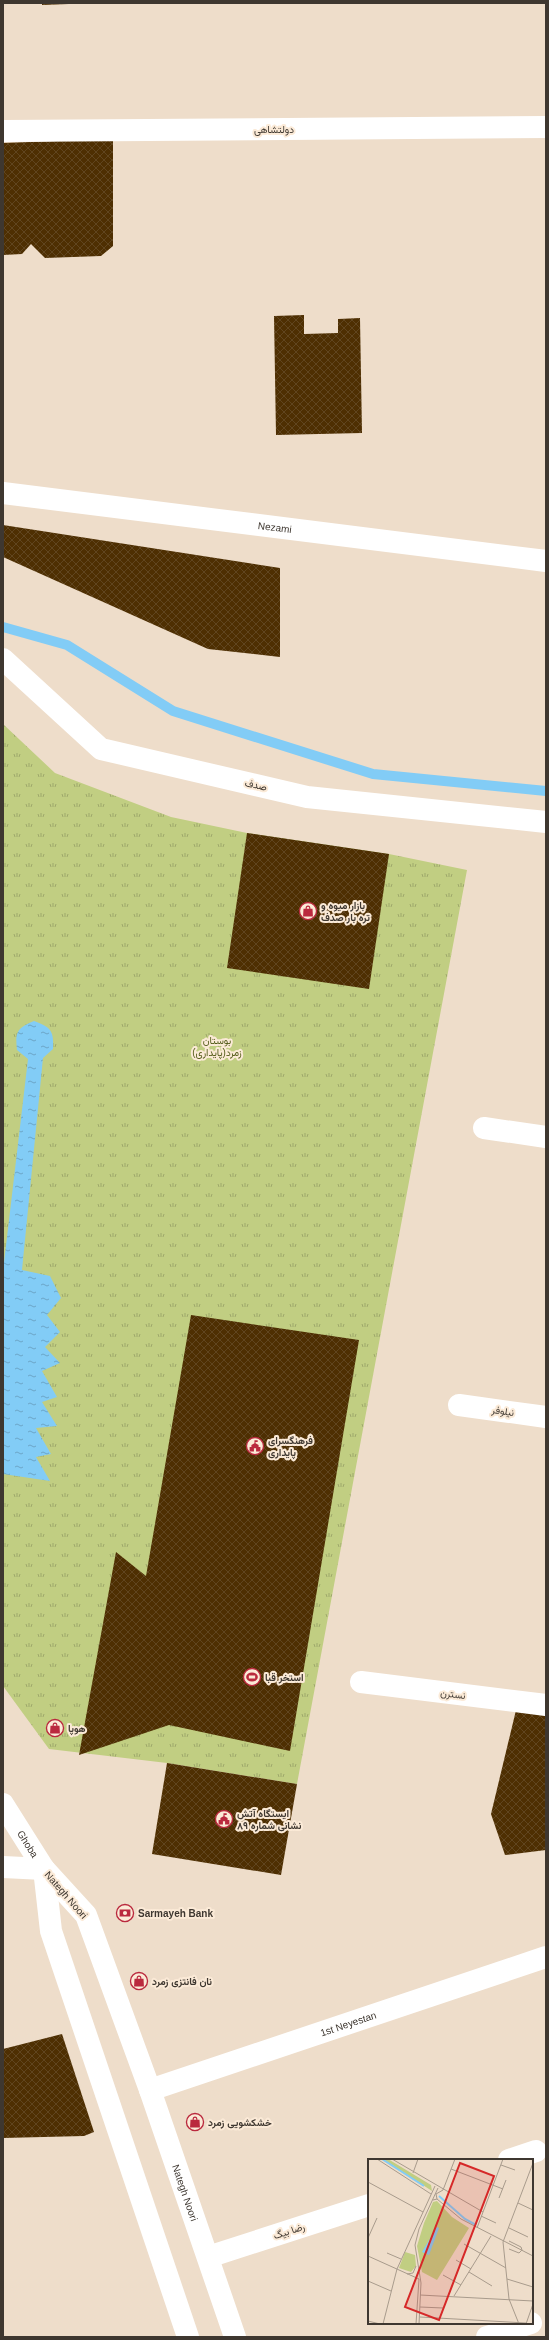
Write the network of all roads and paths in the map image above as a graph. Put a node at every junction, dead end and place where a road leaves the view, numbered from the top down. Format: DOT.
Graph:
graph roads {
  1 [pos="546,128"];
  2 [pos="3,131"];
  3 [pos="3,493"];
  4 [pos="546,561"];
  5 [pos="3,659"];
  6 [pos="546,822"];
  7 [pos="484,1128"];
  8 [pos="546,1137"];
  9 [pos="459,1406"];
  10 [pos="546,1417"];
  11 [pos="361,1682"];
  12 [pos="546,1705"];
  13 [pos="3,1804"];
  14 [pos="3,1867"];
  15 [pos="44,1869"];
  16 [pos="546,1957"];
  17 [pos="150,2090"];
  18 [pos="536,2152"];
  19 [pos="512,2159"];
  20 [pos="368,2205"];
  21 [pos="208,2257"];
  22 [pos="546,2318"];
  23 [pos="533,2322"];
  24 [pos="528,2324"];
  25 [pos="188,2337"];
  26 [pos="235,2337"];
  27 [pos="487,2337"];
  1 -- 2 [label="street, دولتشاهی"];
  3 -- 4 [label="street, Nezami"];
  5 -- 6 [label="street, صدف"];
  7 -- 8 [label="street"];
  9 -- 10 [label="street, نیلوفر"];
  11 -- 12 [label="street, نسترن"];
  13 -- 15 [label="street, Ghoba"];
  14 -- 15 [label="street, Ghoba"];
  15 -- 17 [label="street, Nategh Noori"];
  15 -- 25 [label="street, Nategh Noori"];
  16 -- 17 [label="street, 1st Neyestan"];
  17 -- 21 [label="street, Nategh Noori"];
  18 -- 19 [label="street"];
  20 -- 21 [label="street, رضا بیگ"];
  21 -- 26 [label="street, Nategh Noori"];
  22 -- 23 [label="street"];
  24 -- 27 [label="street"];
}
